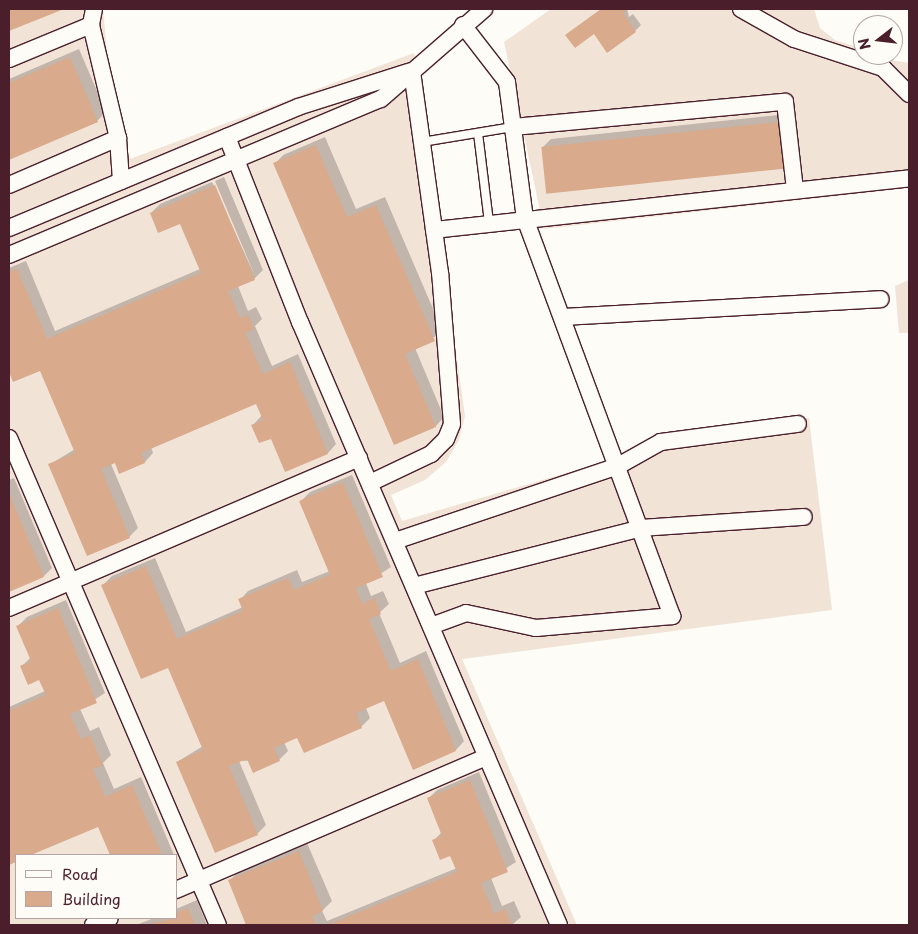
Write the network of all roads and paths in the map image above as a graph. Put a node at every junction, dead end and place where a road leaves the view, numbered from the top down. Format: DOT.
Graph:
graph roads {
  1 [pos="484,9"];
  2 [pos="741,9"];
  3 [pos="93,17"];
  4 [pos="463,17"];
  5 [pos="9,60"];
  6 [pos="412,71"];
  7 [pos="909,94"];
  8 [pos="513,127"];
  9 [pos="478,133"];
  10 [pos="228,136"];
  11 [pos="118,138"];
  12 [pos="422,142"];
  13 [pos="236,159"];
  14 [pos="909,178"];
  15 [pos="121,181"];
  16 [pos="9,185"];
  17 [pos="795,190"];
  18 [pos="525,219"];
  19 [pos="489,223"];
  20 [pos="9,228"];
  21 [pos="434,230"];
  22 [pos="9,255"];
  23 [pos="880,299"];
  24 [pos="562,317"];
  25 [pos="798,424"];
  26 [pos="9,438"];
  27 [pos="359,458"];
  28 [pos="618,466"];
  29 [pos="370,482"];
  30 [pos="804,517"];
  31 [pos="641,528"];
  32 [pos="395,541"];
  33 [pos="70,582"];
  34 [pos="414,586"];
  35 [pos="9,608"];
  36 [pos="432,626"];
  37 [pos="487,757"];
  38 [pos="199,880"];
  39 [pos="178,889"];
  40 [pos="108,919"];
  41 [pos="556,924"];
  42 [pos="93,925"];
  43 [pos="218,925"];
  1 -- 4 [label="street"];
  2 -- 7 [label="street"];
  3 -- 5 [label="street"];
  3 -- 11 [label="street"];
  4 -- 6 [label="street"];
  4 -- 8 [label="street"];
  6 -- 10 [label="street"];
  6 -- 12 [label="street"];
  6 -- 13 [label="street"];
  8 -- 9 [label="lane"];
  8 -- 17 [label="street"];
  8 -- 18 [label="street"];
  9 -- 12 [label="lane"];
  9 -- 19 [label="lane"];
  10 -- 13 [label="street"];
  10 -- 15 [label="street"];
  11 -- 15 [label="street"];
  11 -- 16 [label="street"];
  12 -- 21 [label="street"];
  13 -- 22 [label="street"];
  13 -- 27 [label="street"];
  14 -- 17 [label="street"];
  15 -- 20 [label="street"];
  17 -- 18 [label="street"];
  18 -- 19 [label="street"];
  18 -- 24 [label="street"];
  19 -- 21 [label="street"];
  21 -- 29 [label="street"];
  23 -- 24 [label="street"];
  24 -- 28 [label="street"];
  25 -- 28 [label="street"];
  26 -- 33 [label="street"];
  27 -- 29 [label="street"];
  27 -- 33 [label="street"];
  28 -- 31 [label="street"];
  28 -- 32 [label="street"];
  29 -- 32 [label="street"];
  30 -- 31 [label="street"];
  31 -- 34 [label="street"];
  31 -- 36 [label="street"];
  32 -- 34 [label="street"];
  33 -- 35 [label="street"];
  33 -- 38 [label="street"];
  34 -- 36 [label="street"];
  36 -- 37 [label="street"];
  37 -- 38 [label="street"];
  37 -- 41 [label="street"];
  38 -- 39 [label="street"];
  38 -- 43 [label="street"];
  40 -- 42 [label="street"];
}
